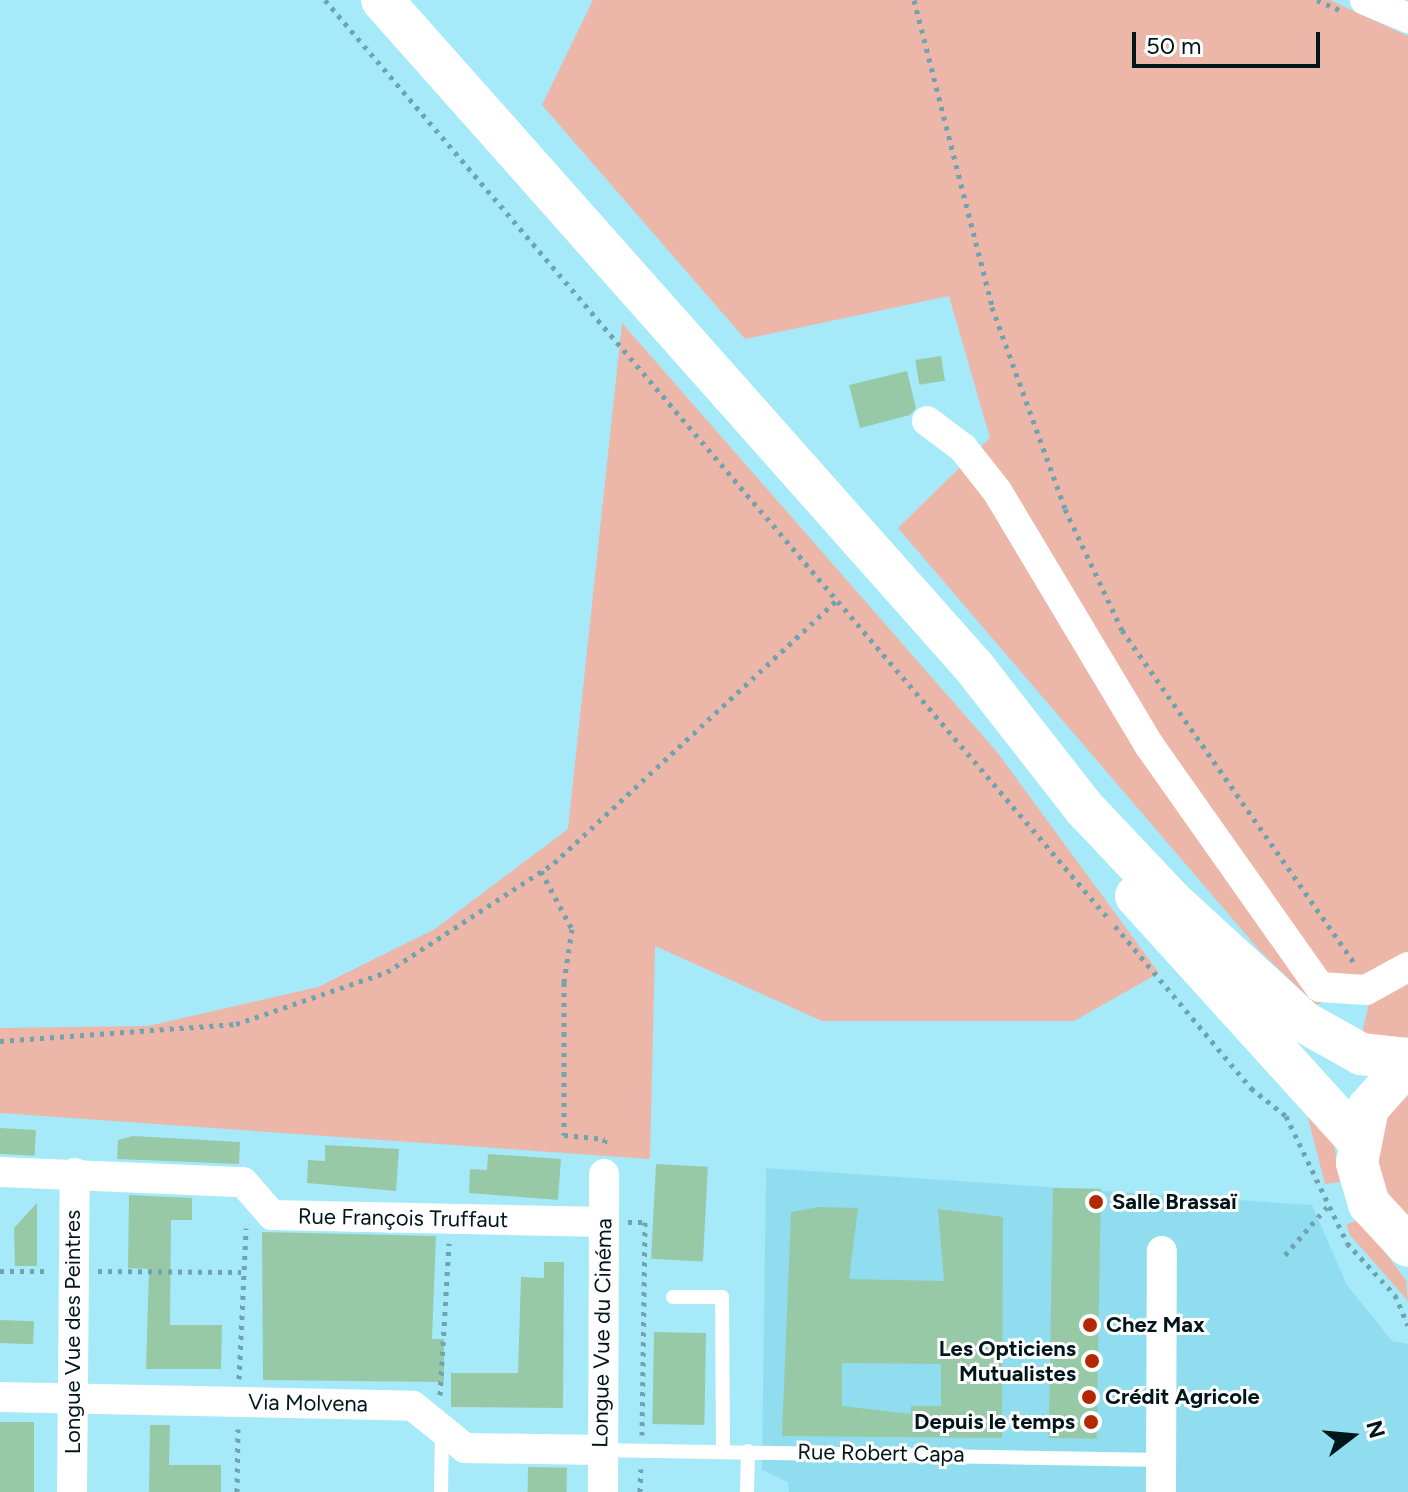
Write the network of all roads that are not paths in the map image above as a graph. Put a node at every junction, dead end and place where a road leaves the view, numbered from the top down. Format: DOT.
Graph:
graph roads {
  1 [pos="382,0"];
  2 [pos="1365,0"];
  3 [pos="1408,18"];
  4 [pos="927,421"];
  5 [pos="1085,809"];
  6 [pos="1408,967"];
  7 [pos="1408,1061"];
  8 [pos="1358,1141"];
  9 [pos="0,1172"];
  10 [pos="75,1173"];
  11 [pos="604,1174"];
  12 [pos="603,1222"];
  13 [pos="1404,1250"];
  14 [pos="1162,1251"];
  15 [pos="673,1297"];
  16 [pos="0,1397"];
  17 [pos="73,1398"];
  18 [pos="442,1429"];
  19 [pos="601,1450"];
  20 [pos="723,1451"];
  21 [pos="748,1451"];
  22 [pos="1161,1460"];
  23 [pos="72,1492"];
  24 [pos="441,1492"];
  25 [pos="603,1492"];
  26 [pos="747,1492"];
  27 [pos="1161,1492"];
  1 -- 5 [label="main road"];
  2 -- 3 [label="street"];
  4 -- 6 [label="street"];
  5 -- 7 [label="main road"];
  5 -- 8 [label="main road"];
  7 -- 8 [label="main road"];
  8 -- 13 [label="main road"];
  9 -- 10 [label="street"];
  10 -- 12 [label="street, Rue François Truffaut"];
  10 -- 17 [label="street, Longue Vue des Peintres"];
  11 -- 12 [label="street, Longue Vue du Cinéma"];
  12 -- 19 [label="street, Longue Vue du Cinéma"];
  14 -- 22 [label="street"];
  15 -- 20 [label="lane"];
  16 -- 17 [label="street, Via Molvena"];
  17 -- 18 [label="street, Via Molvena"];
  17 -- 23 [label="street, Longue Vue des Peintres"];
  18 -- 19 [label="street, Via Molvena"];
  18 -- 24 [label="lane"];
  19 -- 20 [label="lane, Rue Robert Capa"];
  19 -- 25 [label="street, Longue Vue du Cinéma"];
  20 -- 21 [label="lane, Rue Robert Capa"];
  21 -- 22 [label="lane, Rue Robert Capa"];
  21 -- 26 [label="lane"];
  22 -- 27 [label="street"];
}
